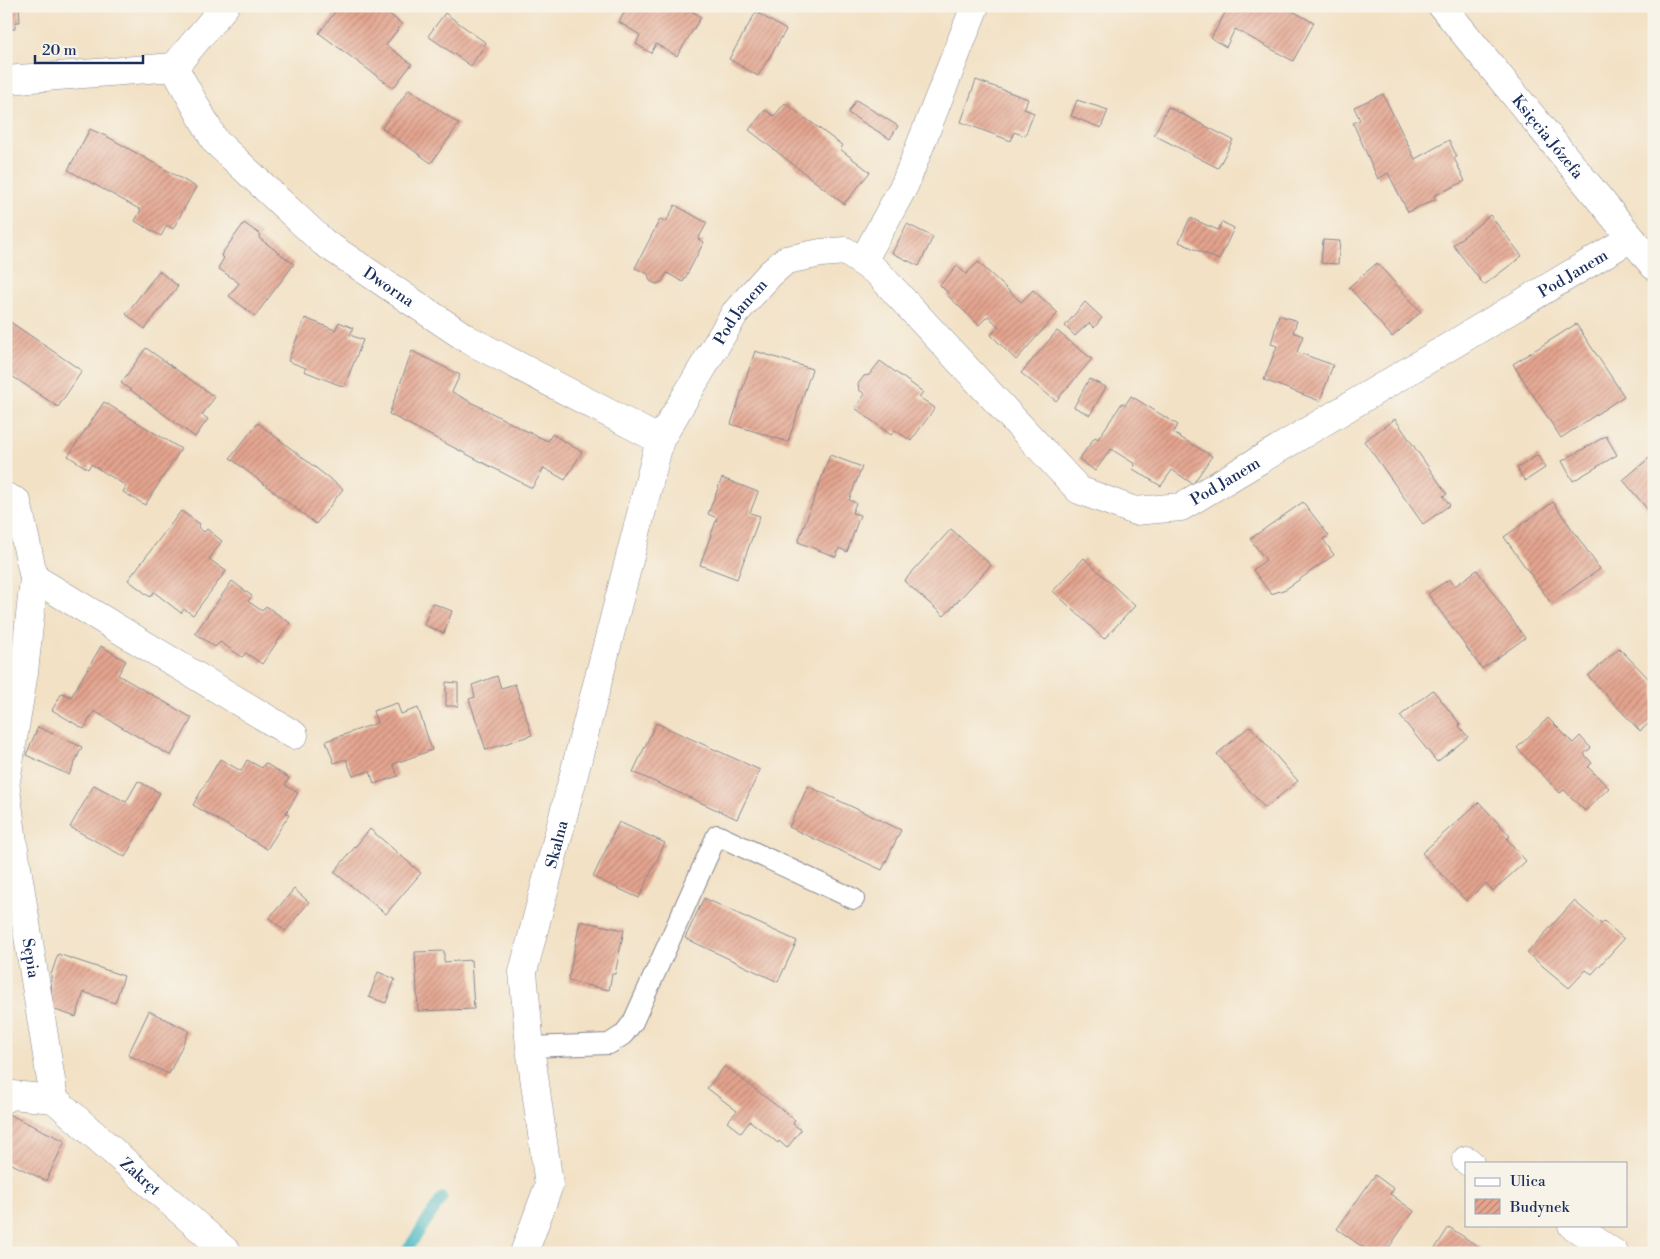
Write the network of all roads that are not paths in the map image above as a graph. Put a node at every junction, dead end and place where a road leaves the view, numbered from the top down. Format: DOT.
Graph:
graph roads {
  1 [pos="225,6"];
  2 [pos="975,6"];
  3 [pos="1442,6"];
  4 [pos="174,67"];
  5 [pos="6,80"];
  6 [pos="1631,238"];
  7 [pos="863,262"];
  8 [pos="1654,266"];
  9 [pos="660,440"];
  10 [pos="6,498"];
  11 [pos="34,578"];
  12 [pos="294,735"];
  13 [pos="6,781"];
  14 [pos="6,789"];
  15 [pos="854,899"];
  16 [pos="530,1047"];
  17 [pos="6,1098"];
  18 [pos="54,1099"];
  19 [pos="1574,1226"];
  20 [pos="228,1253"];
  21 [pos="524,1253"];
  22 [pos="1614,1253"];
  1 -- 4 [label="street"];
  2 -- 7 [label="street"];
  3 -- 6 [label="street, Księcia Józefa"];
  4 -- 5 [label="street"];
  4 -- 9 [label="street, Dworna"];
  6 -- 7 [label="street, Pod Janem"];
  6 -- 8 [label="street, Księcia Józefa"];
  7 -- 9 [label="street, Pod Janem"];
  9 -- 16 [label="street, Skalna"];
  10 -- 11 [label="street"];
  11 -- 12 [label="street"];
  11 -- 13 [label="street"];
  14 -- 18 [label="street, Sępia"];
  15 -- 16 [label="lane"];
  16 -- 21 [label="street, Skalna"];
  17 -- 18 [label="street"];
  18 -- 20 [label="street, Zakręt"];
  19 -- 22 [label="street"];
}
